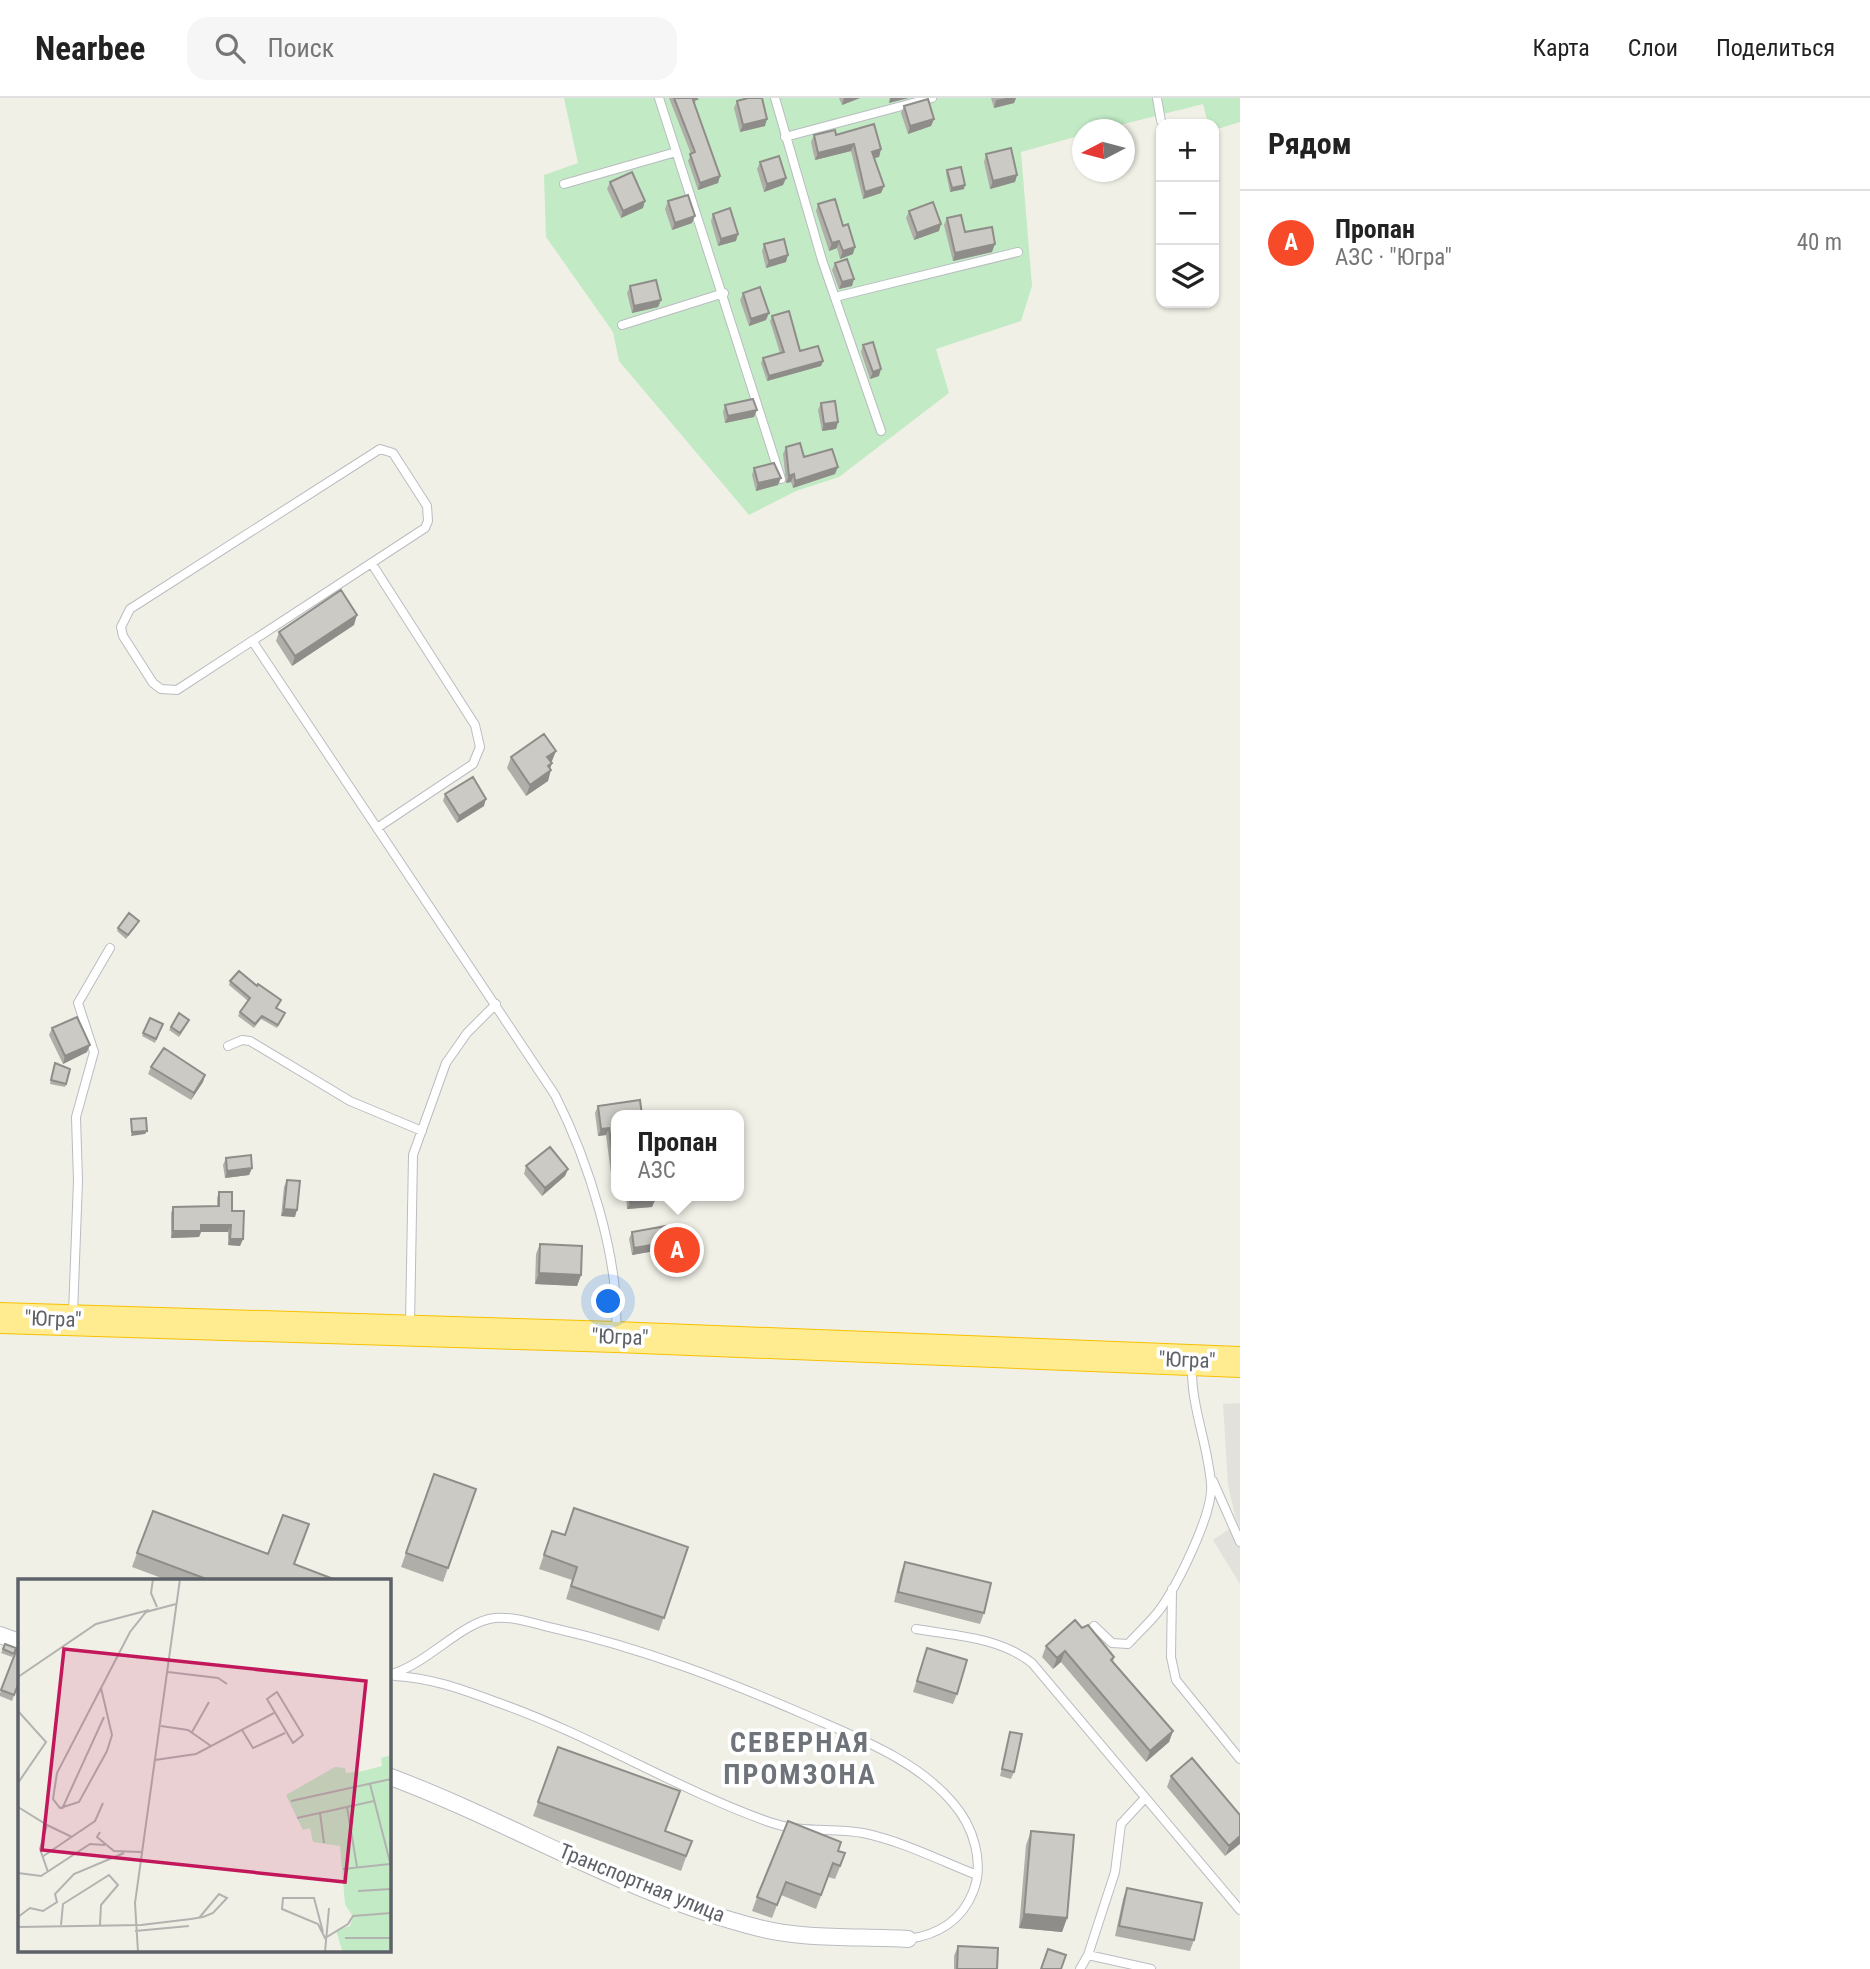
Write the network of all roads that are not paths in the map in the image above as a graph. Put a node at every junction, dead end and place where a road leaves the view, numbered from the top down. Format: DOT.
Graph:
graph roads {
  1 [pos="659,98"];
  2 [pos="775,98"];
  3 [pos="932,98"];
  4 [pos="1157,98"];
  5 [pos="1161,119"];
  6 [pos="785,136"];
  7 [pos="676,152"];
  8 [pos="564,184"];
  9 [pos="1018,252"];
  10 [pos="724,293"];
  11 [pos="835,297"];
  12 [pos="622,325"];
  13 [pos="881,431"];
  14 [pos="781,479"];
  15 [pos="372,564"];
  16 [pos="253,642"];
  17 [pos="377,828"];
  18 [pos="110,948"];
  19 [pos="496,1004"];
  20 [pos="228,1046"];
  21 [pos="422,1131"];
  22 [pos="0,1318"];
  23 [pos="73,1320"];
  24 [pos="410,1330"];
  25 [pos="616,1337"];
  26 [pos="1192,1360"];
  27 [pos="1240,1362"];
  28 [pos="1209,1470"];
  29 [pos="1240,1542"];
  30 [pos="1172,1587"];
  31 [pos="1094,1626"];
  32 [pos="916,1629"];
  33 [pos="0,1635"];
  34 [pos="18,1642"];
  35 [pos="390,1675"];
  36 [pos="390,1676"];
  37 [pos="1240,1759"];
  38 [pos="390,1777"];
  39 [pos="1145,1798"];
  40 [pos="977,1875"];
  41 [pos="1240,1910"];
  42 [pos="908,1939"];
  43 [pos="1088,1955"];
  44 [pos="1080,1969"];
  45 [pos="1151,1969"];
  1 -- 7 [label="lane"];
  2 -- 6 [label="lane"];
  3 -- 6 [label="lane"];
  4 -- 5 [label="lane"];
  6 -- 11 [label="lane"];
  7 -- 8 [label="lane"];
  7 -- 10 [label="lane"];
  9 -- 11 [label="lane"];
  10 -- 12 [label="lane"];
  10 -- 14 [label="lane"];
  11 -- 13 [label="lane"];
  15 -- 16 [label="lane"];
  15 -- 16 [label="lane"];
  15 -- 17 [label="lane"];
  16 -- 17 [label="lane"];
  17 -- 19 [label="lane"];
  18 -- 23 [label="lane"];
  19 -- 21 [label="lane"];
  19 -- 25 [label="lane"];
  20 -- 21 [label="lane"];
  21 -- 24 [label="lane"];
  22 -- 23 [label="highway, \"Югра\""];
  23 -- 24 [label="highway, \"Югра\""];
  24 -- 25 [label="highway, \"Югра\""];
  25 -- 26 [label="highway, \"Югра\""];
  26 -- 27 [label="highway, \"Югра\""];
  26 -- 28 [label="lane"];
  28 -- 29 [label="lane"];
  28 -- 30 [label="lane"];
  30 -- 31 [label="lane"];
  30 -- 37 [label="lane"];
  32 -- 39 [label="lane"];
  33 -- 34 [label="street"];
  35 -- 40 [label="lane"];
  36 -- 40 [label="lane"];
  38 -- 42 [label="street, Транспортная улица"];
  39 -- 41 [label="lane"];
  39 -- 43 [label="lane"];
  40 -- 42 [label="lane"];
  43 -- 44 [label="lane"];
  43 -- 45 [label="lane"];
}
